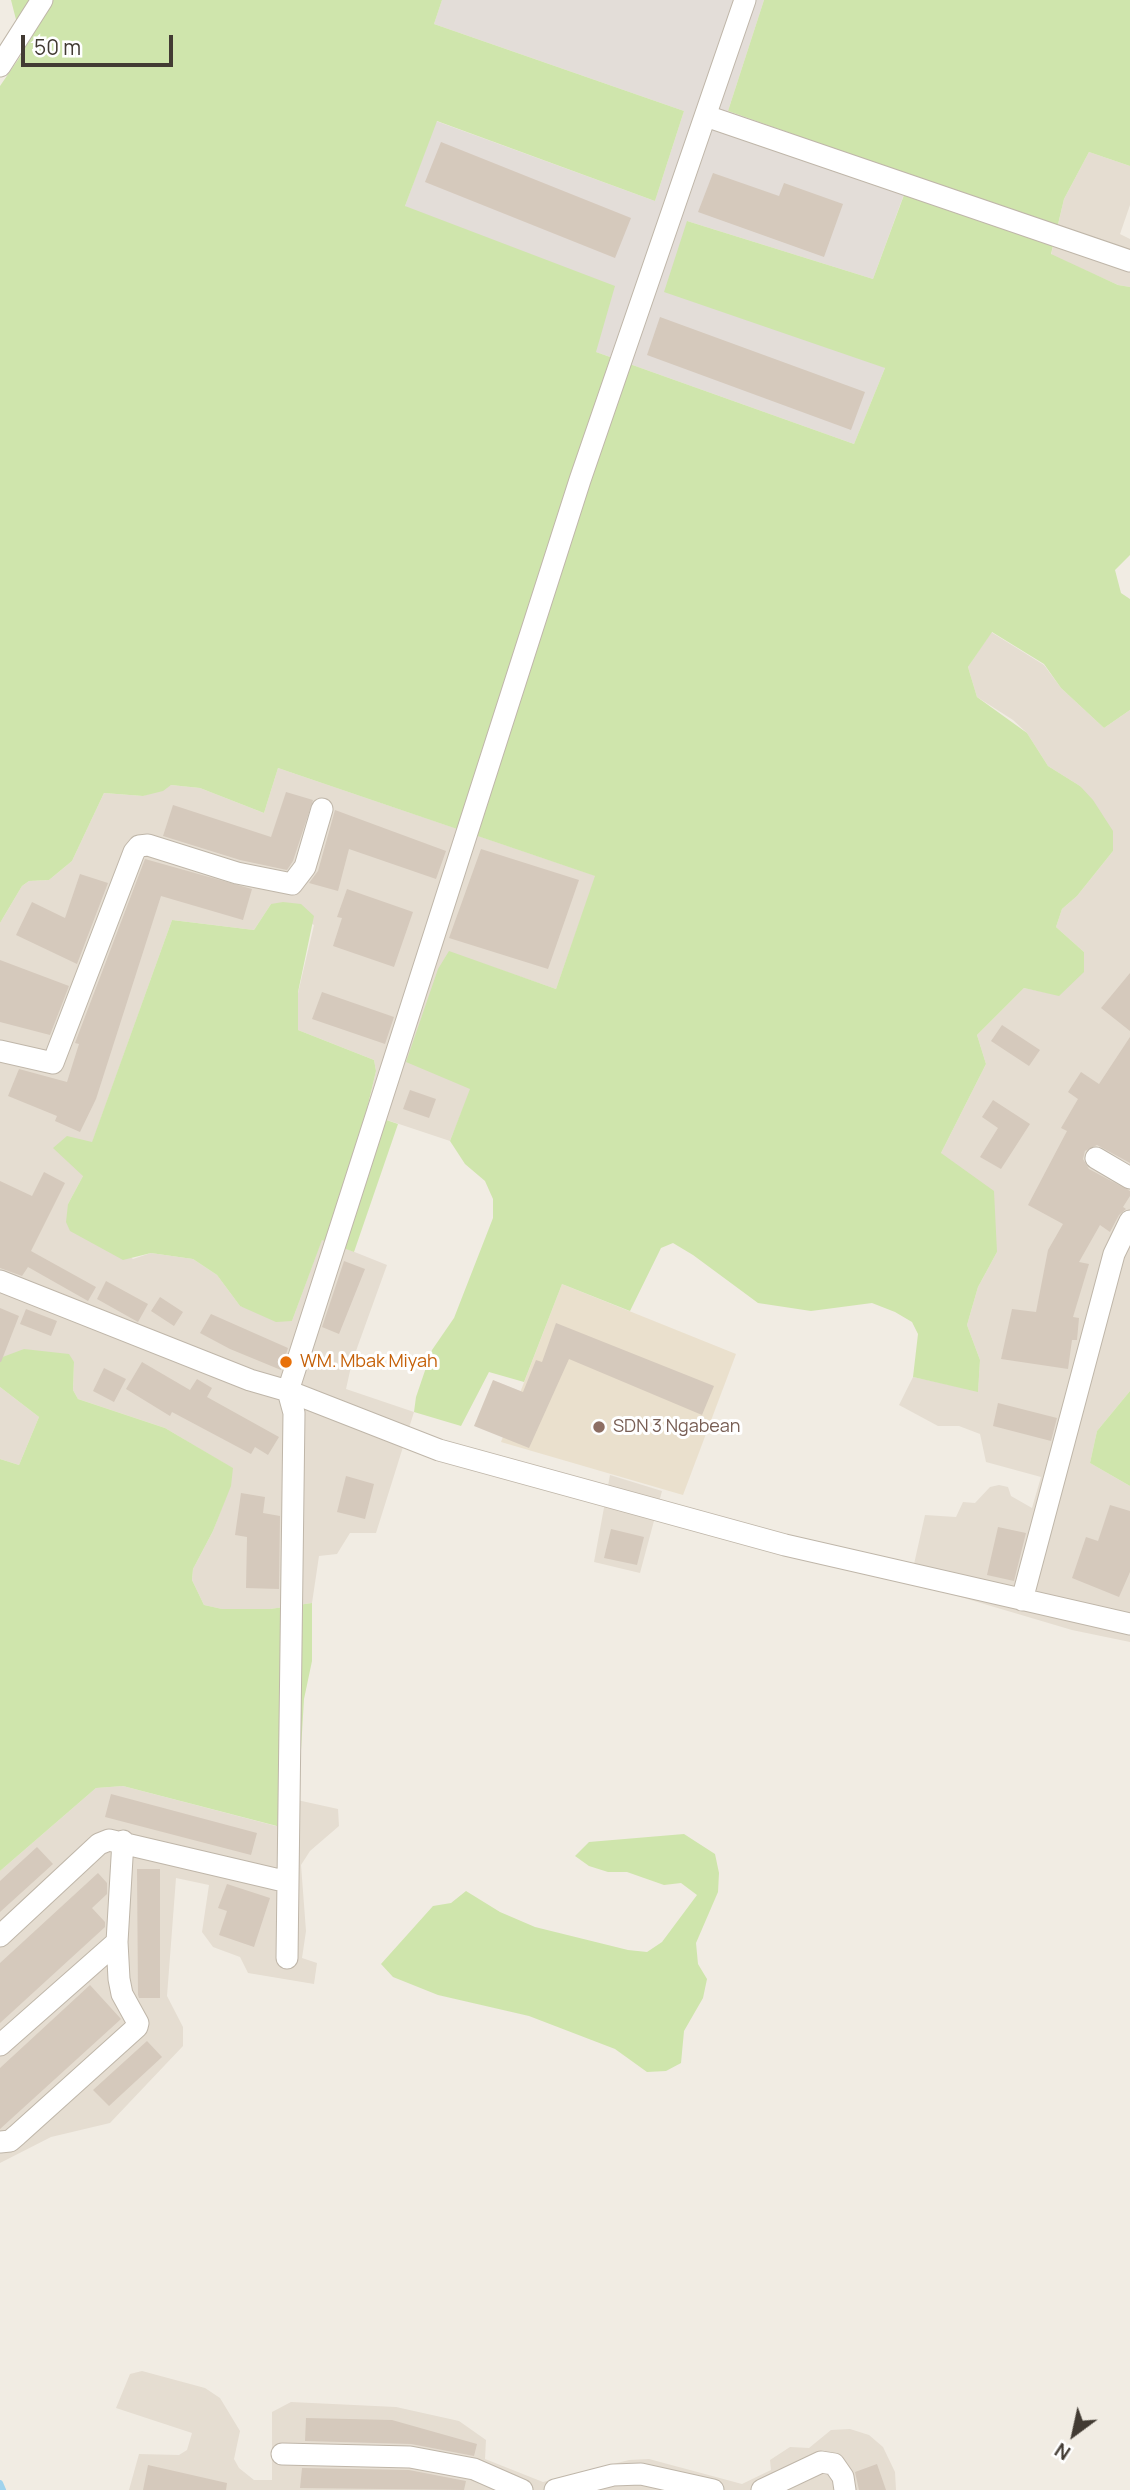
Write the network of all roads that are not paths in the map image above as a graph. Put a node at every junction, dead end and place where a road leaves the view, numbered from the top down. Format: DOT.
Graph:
graph roads {
  1 [pos="41,0"];
  2 [pos="745,0"];
  3 [pos="0,66"];
  4 [pos="706,116"];
  5 [pos="1130,261"];
  6 [pos="322,810"];
  7 [pos="0,1051"];
  8 [pos="1096,1158"];
  9 [pos="1130,1178"];
  10 [pos="1130,1221"];
  11 [pos="0,1281"];
  12 [pos="288,1391"];
  13 [pos="1022,1600"];
  14 [pos="1130,1624"];
  15 [pos="123,1840"];
  16 [pos="288,1882"];
  17 [pos="0,1936"];
  18 [pos="117,1941"];
  19 [pos="287,1958"];
  20 [pos="0,2045"];
  21 [pos="0,2142"];
  22 [pos="282,2454"];
  23 [pos="522,2490"];
  24 [pos="555,2490"];
  25 [pos="713,2490"];
  26 [pos="762,2490"];
  27 [pos="845,2490"];
  1 -- 3 [label="street"];
  2 -- 4 [label="street"];
  4 -- 5 [label="street"];
  4 -- 12 [label="street"];
  6 -- 7 [label="street"];
  8 -- 9 [label="street"];
  10 -- 13 [label="street"];
  11 -- 12 [label="street"];
  12 -- 13 [label="street"];
  12 -- 16 [label="street"];
  13 -- 14 [label="street"];
  15 -- 16 [label="street"];
  15 -- 17 [label="street"];
  15 -- 18 [label="street"];
  16 -- 19 [label="street"];
  18 -- 20 [label="street"];
  18 -- 21 [label="street"];
  22 -- 23 [label="street"];
  24 -- 25 [label="street"];
  26 -- 27 [label="street"];
}
